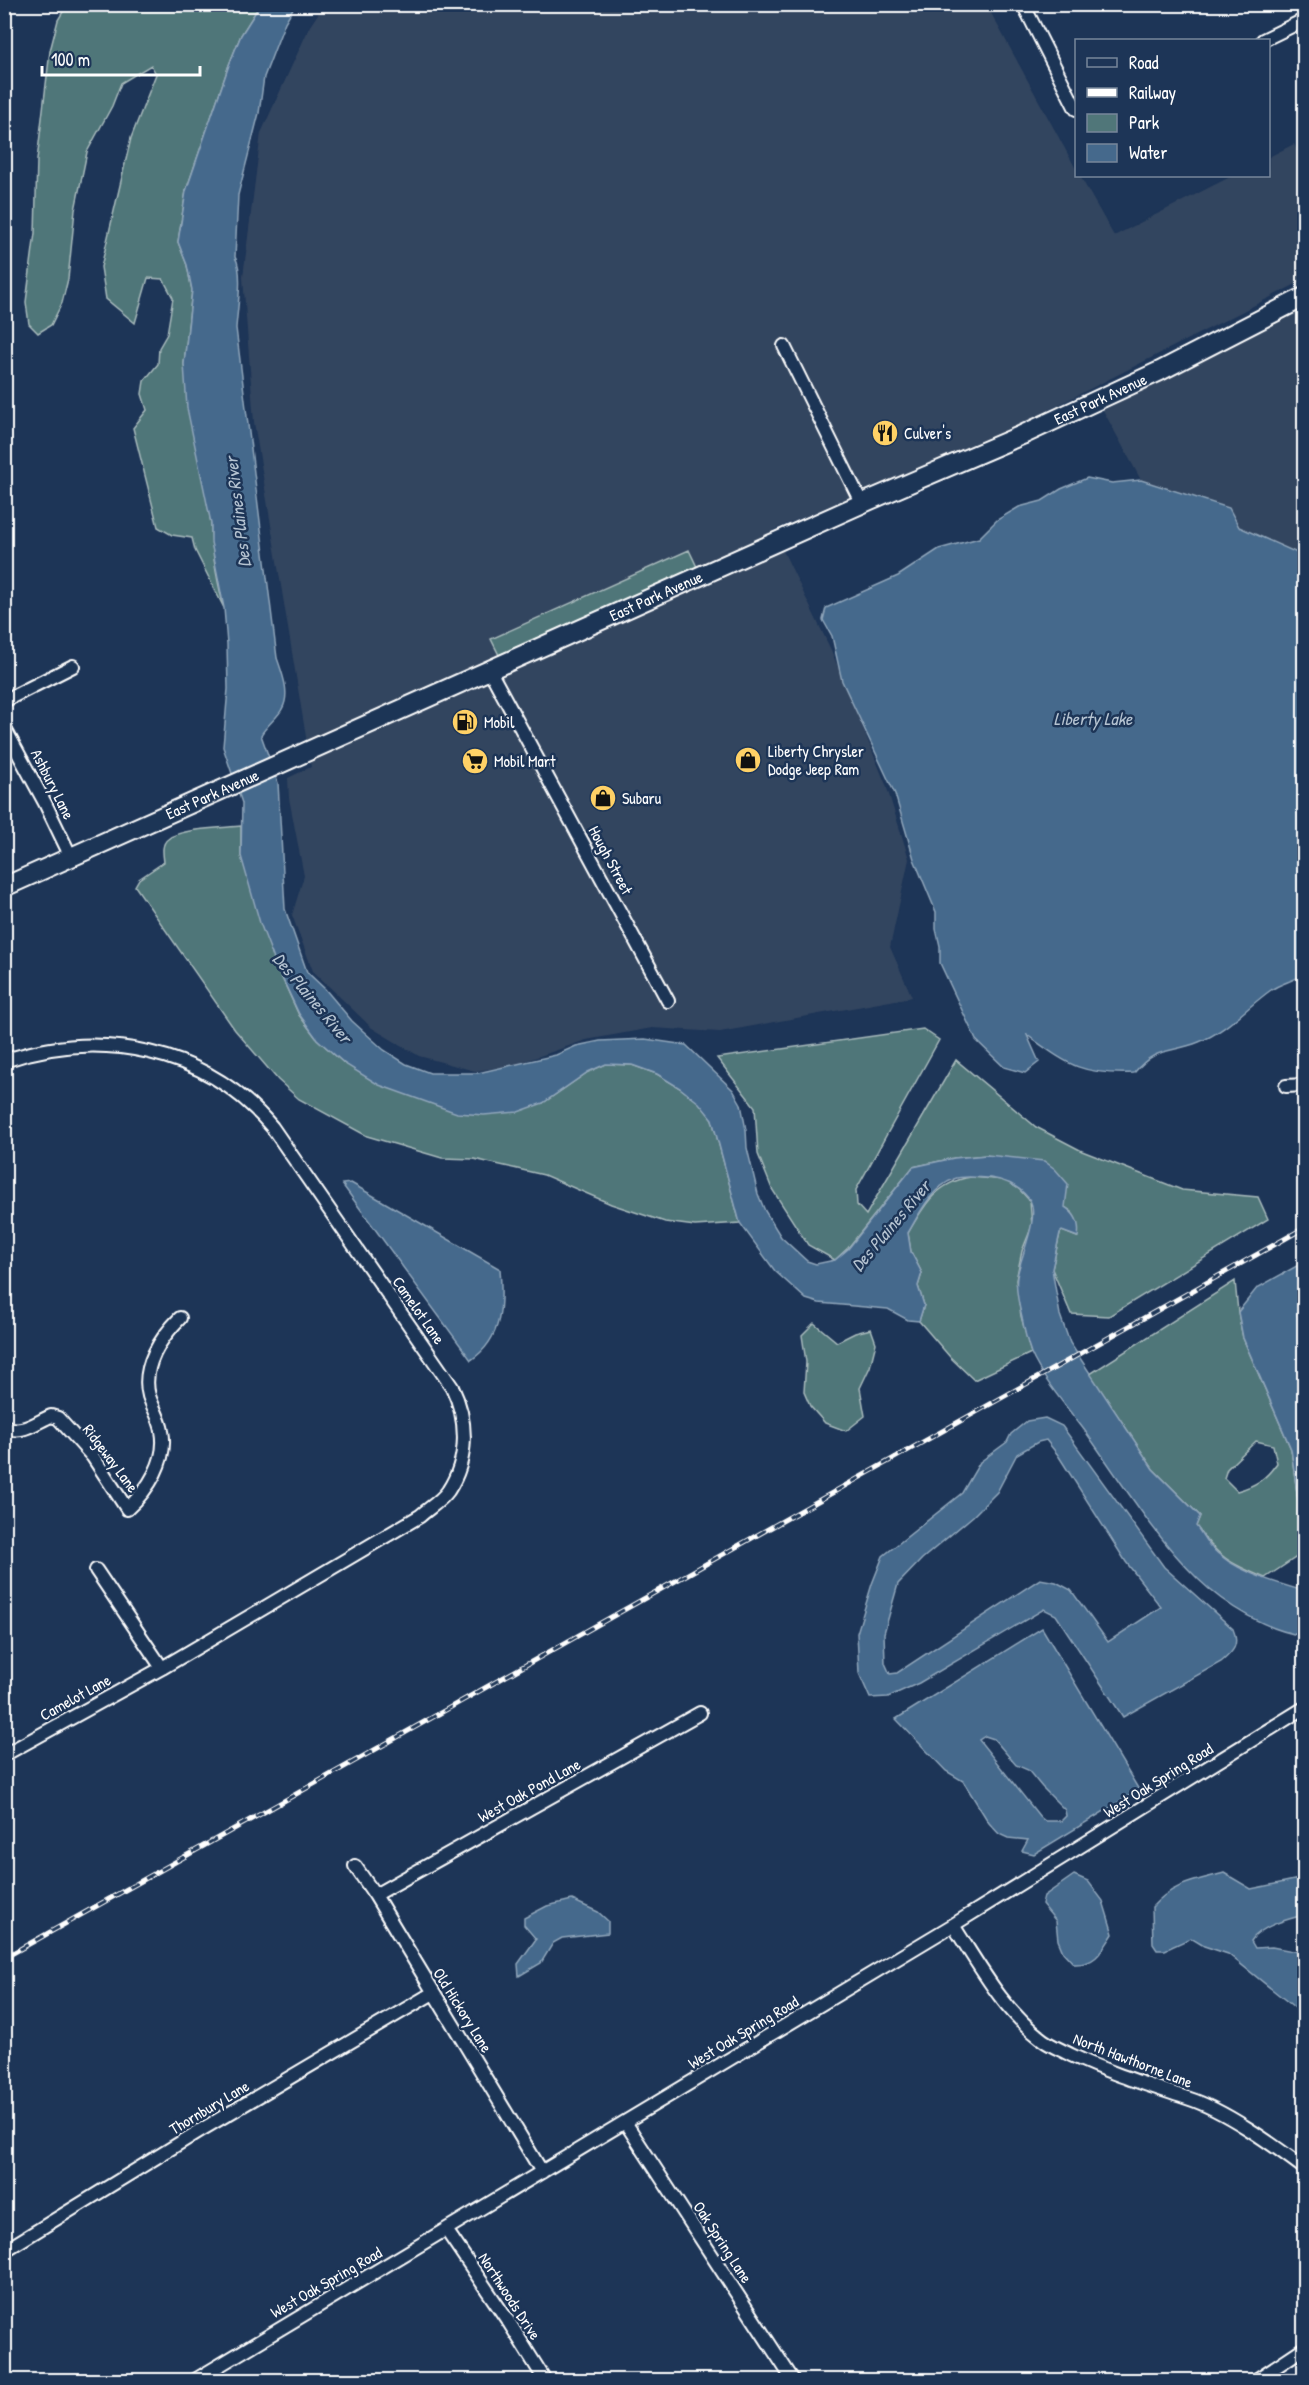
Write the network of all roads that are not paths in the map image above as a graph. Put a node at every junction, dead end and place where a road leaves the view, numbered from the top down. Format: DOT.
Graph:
graph roads {
  1 [pos="1023,4"];
  2 [pos="1305,20"];
  3 [pos="1265,39"];
  4 [pos="1075,105"];
  5 [pos="1305,297"];
  6 [pos="784,346"];
  7 [pos="862,504"];
  8 [pos="73,666"];
  9 [pos="490,671"];
  10 [pos="4,700"];
  11 [pos="4,727"];
  12 [pos="71,857"];
  13 [pos="4,887"];
  14 [pos="668,1000"];
  15 [pos="4,1060"];
  16 [pos="1286,1086"];
  17 [pos="1305,1086"];
  18 [pos="180,1318"];
  19 [pos="4,1425"];
  20 [pos="96,1570"];
  21 [pos="162,1668"];
  22 [pos="1305,1707"];
  23 [pos="700,1713"];
  24 [pos="4,1755"];
  25 [pos="355,1866"];
  26 [pos="375,1895"];
  27 [pos="953,1925"];
  28 [pos="433,1993"];
  29 [pos="625,2122"];
  30 [pos="1305,2168"];
  31 [pos="542,2172"];
  32 [pos="447,2231"];
  33 [pos="4,2251"];
  34 [pos="1305,2348"];
  35 [pos="195,2380"];
  36 [pos="545,2380"];
  37 [pos="793,2380"];
  38 [pos="1256,2380"];
  1 -- 4 [label="street"];
  2 -- 3 [label="street"];
  5 -- 7 [label="main road, East Park Avenue"];
  6 -- 7 [label="street"];
  7 -- 9 [label="main road, East Park Avenue"];
  8 -- 10 [label="street"];
  9 -- 12 [label="main road, East Park Avenue"];
  9 -- 14 [label="street, Hough Street"];
  11 -- 12 [label="street, Ashbury Lane"];
  12 -- 13 [label="main road, East Park Avenue"];
  15 -- 21 [label="street, Camelot Lane"];
  16 -- 17 [label="street"];
  18 -- 19 [label="street, Ridgeway Lane"];
  20 -- 21 [label="street"];
  21 -- 24 [label="street, Camelot Lane"];
  22 -- 27 [label="street, West Oak Spring Road"];
  23 -- 26 [label="street, West Oak Pond Lane"];
  25 -- 26 [label="street, Old Hickory Lane"];
  26 -- 28 [label="street, Old Hickory Lane"];
  27 -- 29 [label="street, West Oak Spring Road"];
  27 -- 30 [label="street, North Hawthorne Lane"];
  28 -- 31 [label="street, Old Hickory Lane"];
  28 -- 33 [label="street, Thornbury Lane"];
  29 -- 31 [label="street, West Oak Spring Road"];
  29 -- 37 [label="street, Oak Spring Lane"];
  31 -- 32 [label="street, West Oak Spring Road"];
  32 -- 35 [label="street, West Oak Spring Road"];
  32 -- 36 [label="street, Northwoods Drive"];
  34 -- 38 [label="street"];
}
